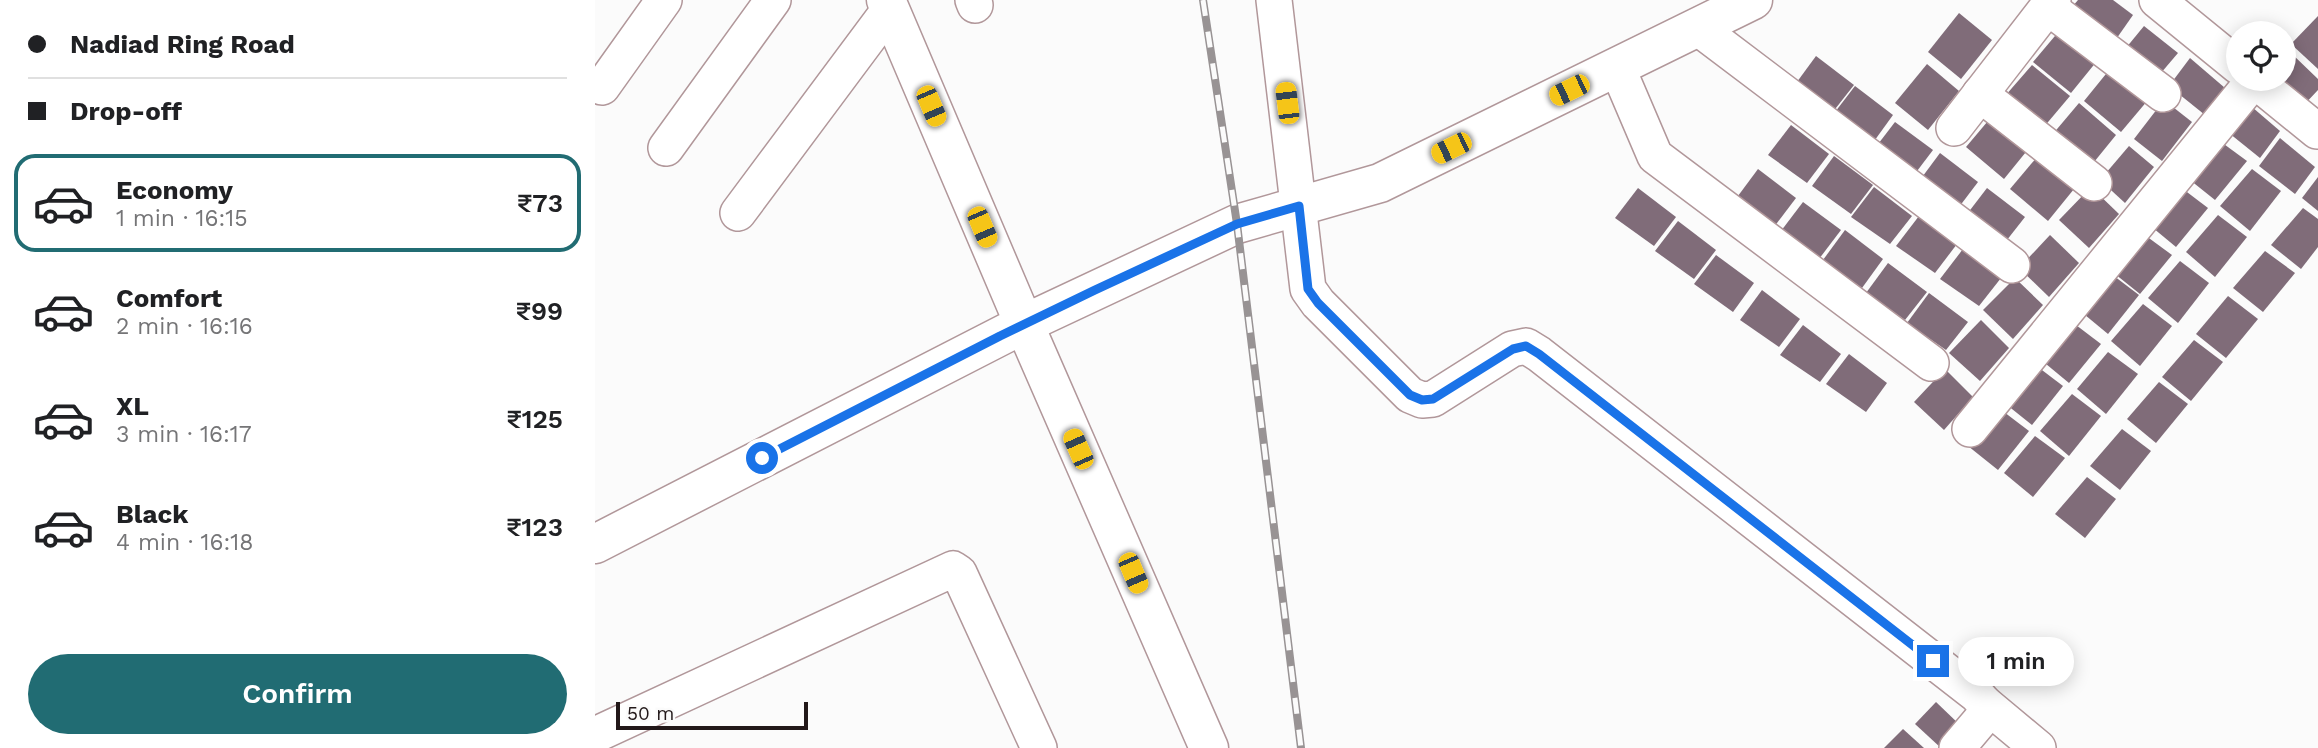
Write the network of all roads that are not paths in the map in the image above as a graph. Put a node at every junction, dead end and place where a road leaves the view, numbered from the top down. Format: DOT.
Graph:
graph roads {
  1 [pos="664,0"];
  2 [pos="773,0"];
  3 [pos="1274,0"];
  4 [pos="1753,0"];
  5 [pos="2157,0"];
  6 [pos="2051,4"];
  7 [pos="888,5"];
  8 [pos="1697,27"];
  9 [pos="2226,56"];
  10 [pos="1617,66"];
  11 [pos="602,87"];
  12 [pos="2244,91"];
  13 [pos="2269,91"];
  14 [pos="1980,94"];
  15 [pos="2163,94"];
  16 [pos="1954,128"];
  17 [pos="2317,131"];
  18 [pos="666,148"];
  19 [pos="2094,183"];
  20 [pos="1299,206"];
  21 [pos="739,214"];
  22 [pos="2012,265"];
  23 [pos="1024,324"];
  24 [pos="1931,363"];
  25 [pos="1971,429"];
  26 [pos="595,544"];
  27 [pos="1984,704"];
  28 [pos="595,735"];
  29 [pos="1039,748"];
  30 [pos="1209,748"];
  31 [pos="1957,748"];
  32 [pos="2038,748"];
  1 -- 11 [label="street"];
  2 -- 18 [label="street"];
  3 -- 20 [label="street"];
  4 -- 8 [label="main road"];
  5 -- 9 [label="street"];
  6 -- 14 [label="street"];
  6 -- 15 [label="street"];
  7 -- 21 [label="street"];
  7 -- 23 [label="main road"];
  8 -- 10 [label="main road"];
  8 -- 22 [label="street"];
  10 -- 20 [label="main road"];
  10 -- 24 [label="street"];
  12 -- 25 [label="street"];
  13 -- 17 [label="street"];
  14 -- 16 [label="street"];
  14 -- 19 [label="street"];
  20 -- 23 [label="main road"];
  20 -- 27 [label="street"];
  23 -- 26 [label="main road"];
  23 -- 30 [label="main road"];
  27 -- 31 [label="street"];
  27 -- 32 [label="street"];
  28 -- 29 [label="street"];
}
